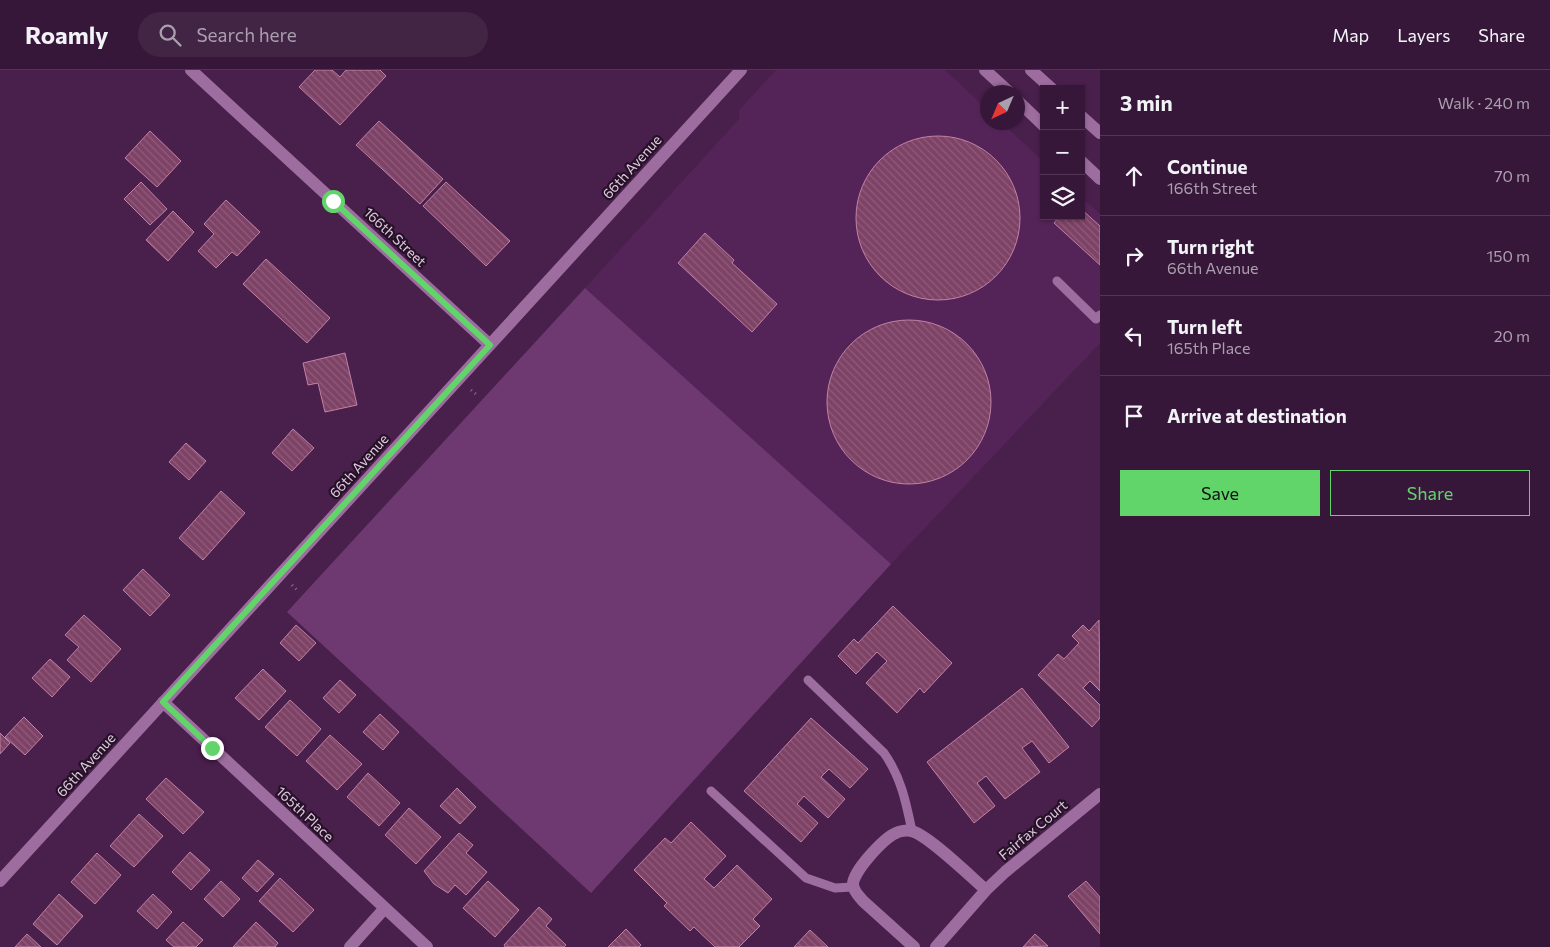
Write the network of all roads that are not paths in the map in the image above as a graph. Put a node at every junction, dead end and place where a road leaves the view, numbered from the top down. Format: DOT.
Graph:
graph roads {
  1 [pos="191,70"];
  2 [pos="741,70"];
  3 [pos="985,70"];
  4 [pos="1031,70"];
  5 [pos="1001,85"];
  6 [pos="1048,85"];
  7 [pos="1025,108"];
  8 [pos="1085,120"];
  9 [pos="1040,122"];
  10 [pos="1100,133"];
  11 [pos="1085,165"];
  12 [pos="1100,179"];
  13 [pos="1057,281"];
  14 [pos="1100,315"];
  15 [pos="490,345"];
  16 [pos="808,680"];
  17 [pos="163,702"];
  18 [pos="710,791"];
  19 [pos="1100,794"];
  20 [pos="912,831"];
  21 [pos="0,882"];
  22 [pos="853,887"];
  23 [pos="986,890"];
  24 [pos="385,908"];
  25 [pos="350,947"];
  26 [pos="427,947"];
  27 [pos="914,947"];
  28 [pos="936,947"];
  1 -- 15 [label="street, 166th Street"];
  2 -- 15 [label="street, 66th Avenue"];
  3 -- 5 [label="street"];
  4 -- 6 [label="street"];
  7 -- 9 [label="street"];
  8 -- 10 [label="street"];
  11 -- 12 [label="street"];
  13 -- 14 [label="lane"];
  15 -- 17 [label="street, 66th Avenue"];
  16 -- 20 [label="lane"];
  17 -- 21 [label="street, 66th Avenue"];
  17 -- 24 [label="street, 165th Place"];
  18 -- 22 [label="lane"];
  19 -- 23 [label="street, Fairfax Court"];
  20 -- 22 [label="street"];
  20 -- 23 [label="street"];
  22 -- 27 [label="street"];
  23 -- 28 [label="street, Fairfax Court"];
  24 -- 25 [label="street"];
  24 -- 26 [label="street, 165th Place"];
}
